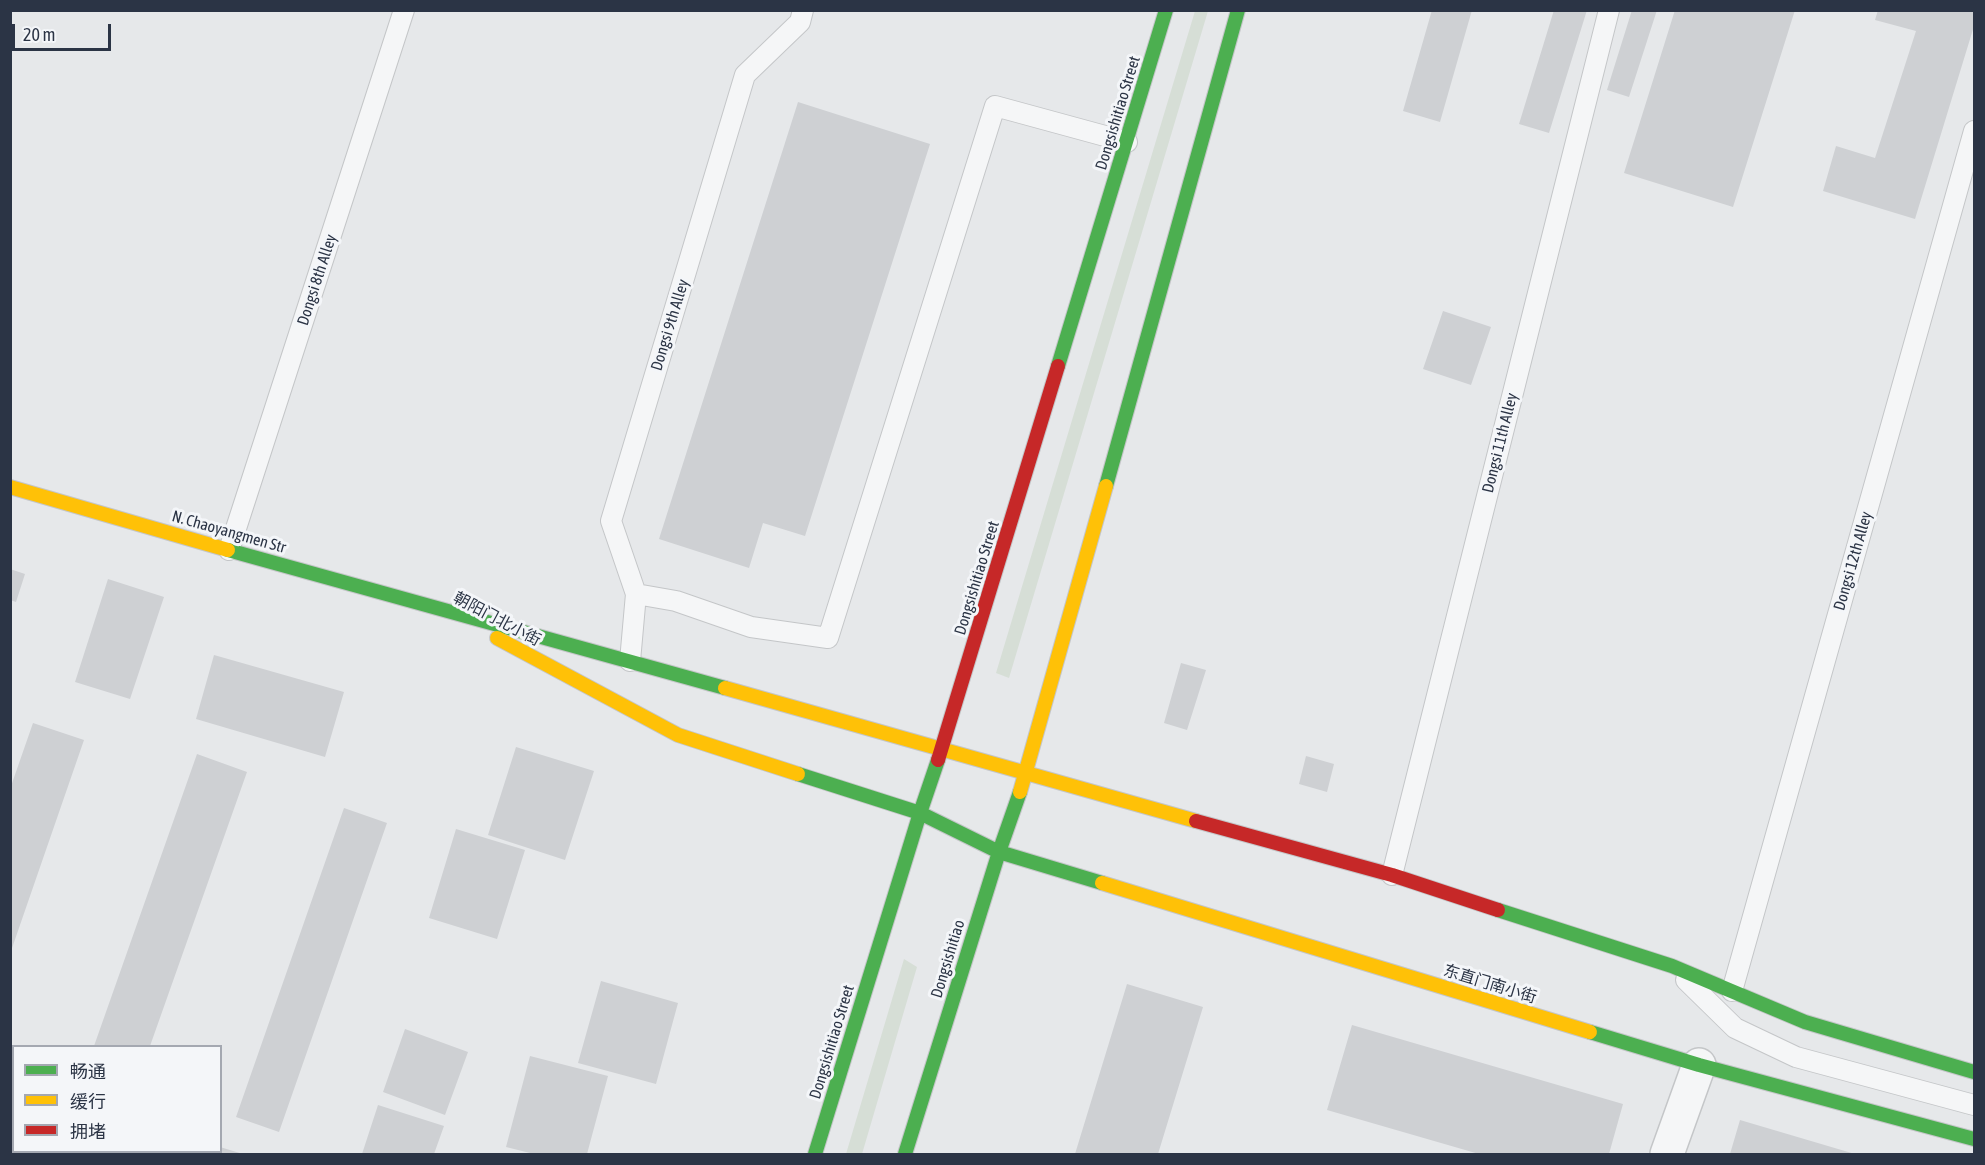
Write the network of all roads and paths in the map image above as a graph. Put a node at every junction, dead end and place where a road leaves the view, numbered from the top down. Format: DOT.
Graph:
graph roads {
  1 [pos="404,10"];
  2 [pos="803,10"];
  3 [pos="1166,10"];
  4 [pos="1238,10"];
  5 [pos="1609,10"];
  6 [pos="1974,131"];
  7 [pos="1127,142"];
  8 [pos="10,487"];
  9 [pos="229,550"];
  10 [pos="636,594"];
  11 [pos="440,608"];
  12 [pos="630,662"];
  13 [pos="942,749"];
  14 [pos="1026,774"];
  15 [pos="920,813"];
  16 [pos="999,852"];
  17 [pos="1392,875"];
  18 [pos="1672,966"];
  19 [pos="1732,991"];
  20 [pos="1699,1065"];
  21 [pos="1974,1071"];
  22 [pos="1974,1105"];
  23 [pos="1974,1139"];
  24 [pos="815,1155"];
  25 [pos="905,1155"];
  26 [pos="1667,1155"];
  1 -- 9 [label="lane, Dongsi 8th Alley"];
  2 -- 10 [label="lane, Dongsi 9th Alley"];
  3 -- 7 [label="main road, Dongsishitiao Street"];
  4 -- 14 [label="main road"];
  5 -- 17 [label="lane, Dongsi 11th Alley"];
  6 -- 19 [label="lane, Dongsi 12th Alley"];
  7 -- 10 [label="lane"];
  7 -- 13 [label="main road, Dongsishitiao Street"];
  8 -- 9 [label="main road, N. Chaoyangmen Str"];
  9 -- 11 [label="main road, N. Chaoyangmen Str"];
  10 -- 12 [label="lane, Dongsi 9th Alley"];
  11 -- 12 [label="main road, 朝阳门北小街"];
  11 -- 15 [label="main road, 朝阳门北小街"];
  12 -- 13 [label="main road, 朝阳门北小街"];
  13 -- 14 [label="main road, 朝阳门北小街"];
  13 -- 15 [label="main road, Dongsishitiao Street"];
  14 -- 16 [label="main road, Dongsishitiao"];
  14 -- 17 [label="main road"];
  15 -- 16 [label="main road, 朝阳门北小街"];
  15 -- 24 [label="main road, Dongsishitiao Street"];
  16 -- 20 [label="main road, 东直门南小街"];
  16 -- 25 [label="main road, Dongsishitiao"];
  17 -- 18 [label="main road"];
  18 -- 19 [label="main road"];
  18 -- 22 [label="lane"];
  19 -- 21 [label="main road"];
  20 -- 23 [label="main road, 东直门南小街"];
  20 -- 26 [label="street"];
}
